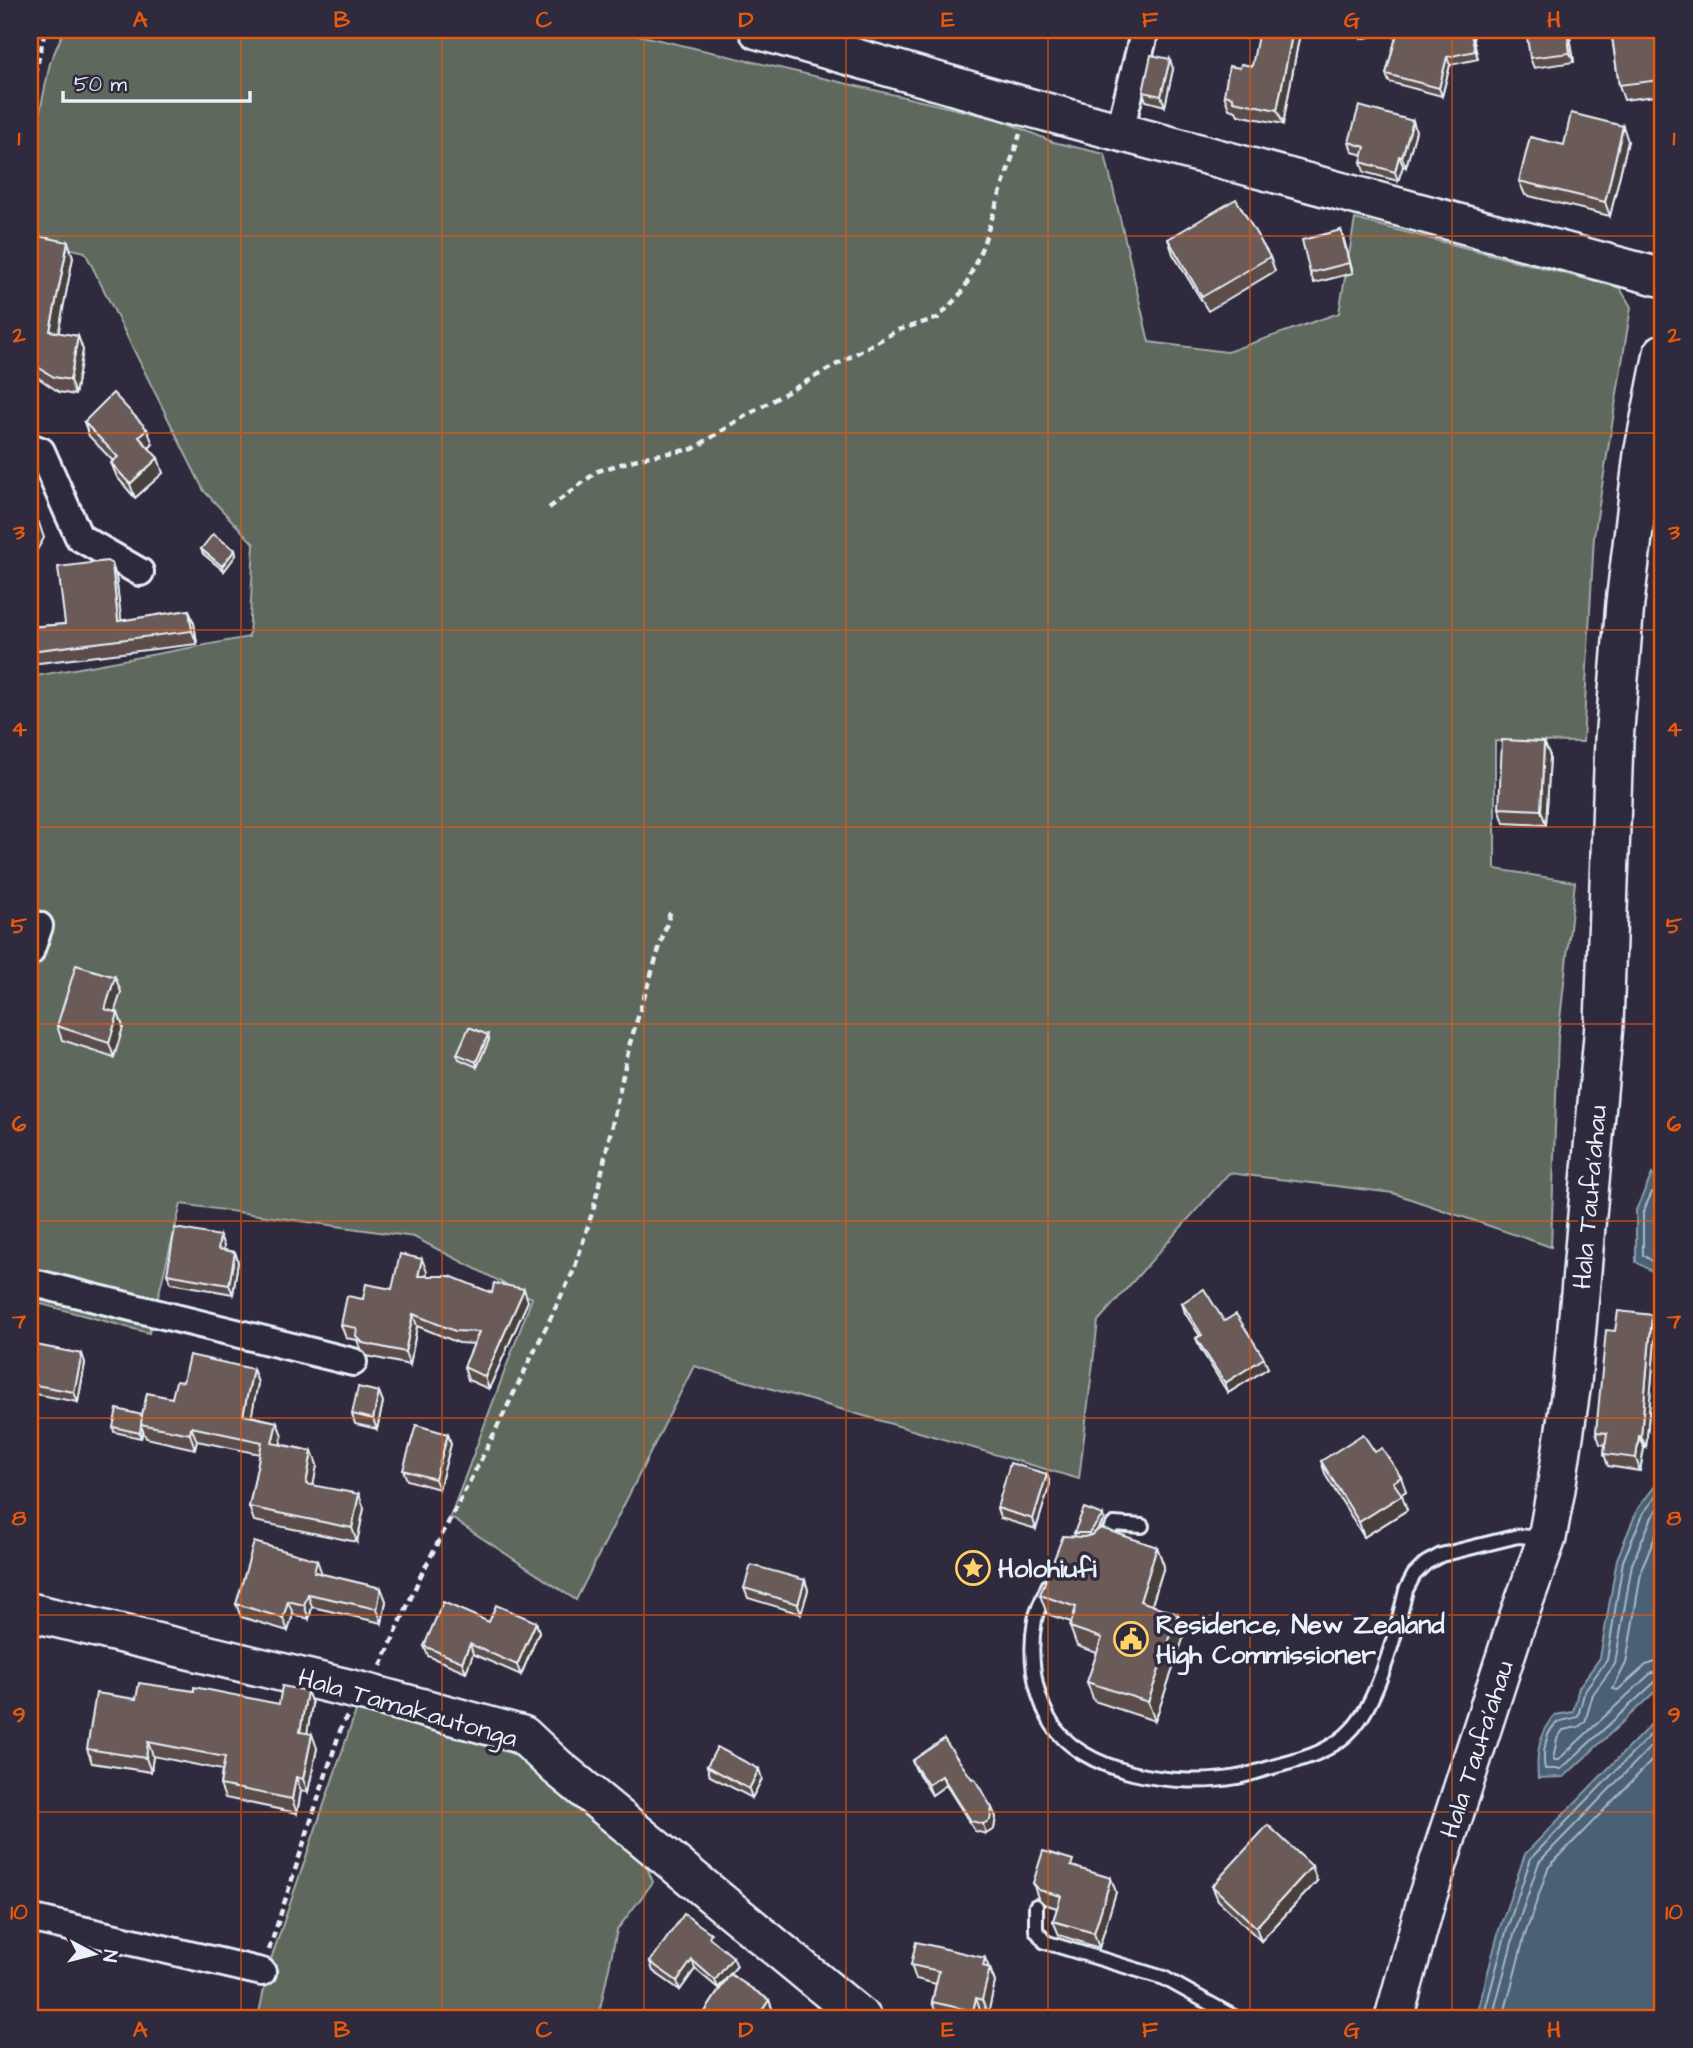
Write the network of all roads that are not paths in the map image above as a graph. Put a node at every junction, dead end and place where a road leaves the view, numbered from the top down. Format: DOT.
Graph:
graph roads {
  1 [pos="758,30"];
  2 [pos="1145,30"];
  3 [pos="1120,130"];
  4 [pos="1663,278"];
  5 [pos="1663,353"];
  6 [pos="30,447"];
  7 [pos="140,572"];
  8 [pos="30,923"];
  9 [pos="30,952"];
  10 [pos="30,1282"];
  11 [pos="353,1362"];
  12 [pos="1142,1526"];
  13 [pos="1547,1538"];
  14 [pos="1088,1549"];
  15 [pos="1054,1570"];
  16 [pos="31,1615"];
  17 [pos="1036,1906"];
  18 [pos="30,1918"];
  19 [pos="262,1972"];
  20 [pos="862,2018"];
  21 [pos="1236,2018"];
  22 [pos="1394,2018"];
  1 -- 3 [label="street"];
  2 -- 3 [label="street"];
  3 -- 4 [label="street"];
  5 -- 13 [label="street, Hala Taufa'ahau"];
  6 -- 7 [label="street"];
  8 -- 9 [label="street"];
  10 -- 11 [label="street"];
  12 -- 14 [label="lane"];
  13 -- 15 [label="lane"];
  13 -- 22 [label="street, Hala Taufa'ahau"];
  16 -- 20 [label="street, Hala Tamakautonga"];
  17 -- 21 [label="lane"];
  18 -- 19 [label="street"];
}
